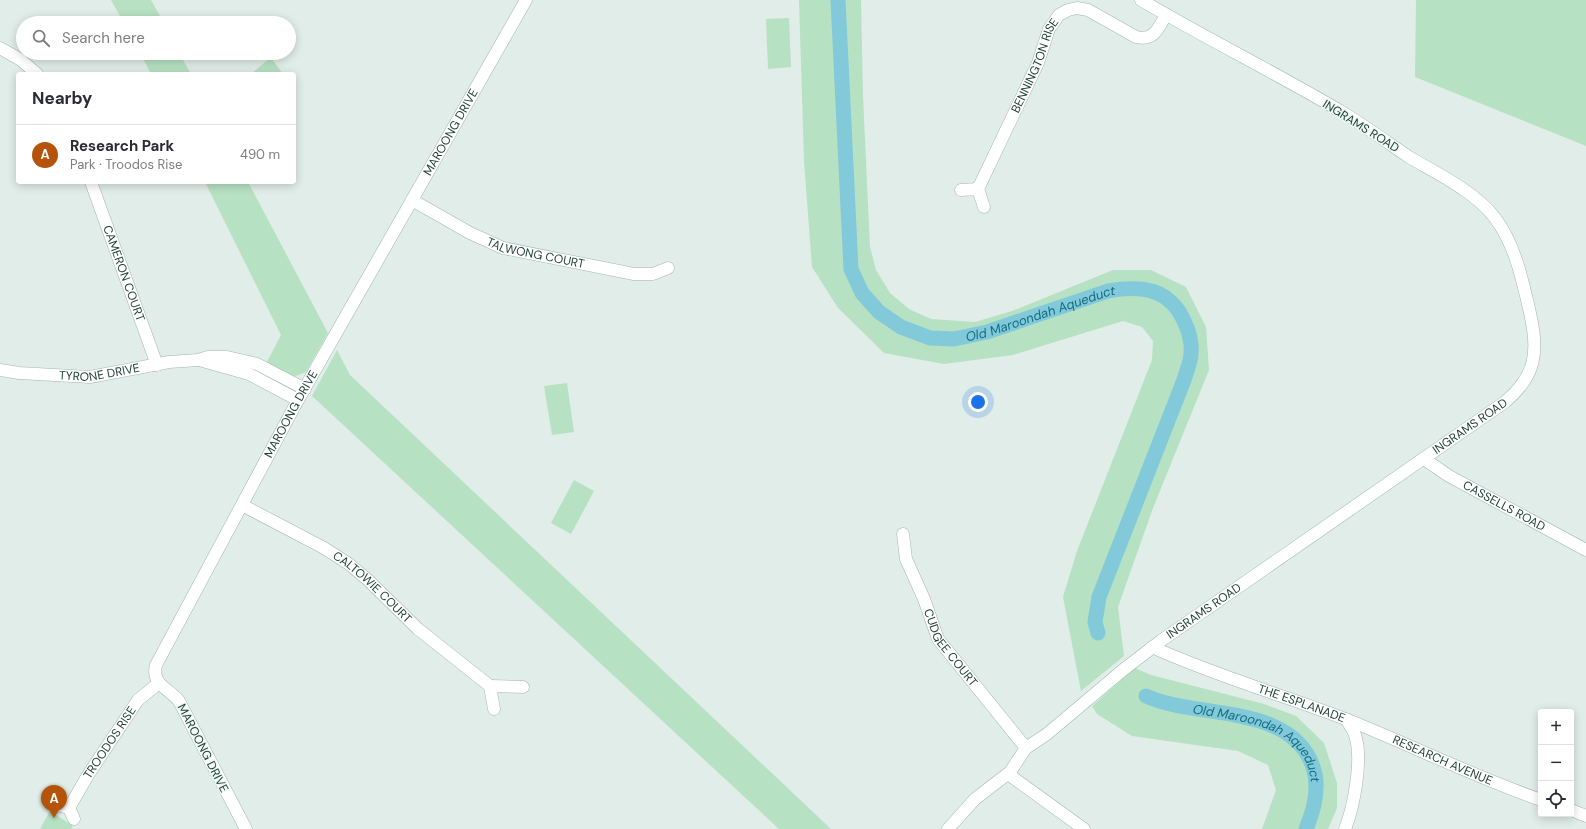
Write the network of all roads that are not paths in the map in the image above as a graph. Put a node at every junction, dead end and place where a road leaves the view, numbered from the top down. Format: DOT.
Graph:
graph roads {
  1 [pos="526,0"];
  2 [pos="1141,0"];
  3 [pos="1166,15"];
  4 [pos="0,48"];
  5 [pos="16,57"];
  6 [pos="21,60"];
  7 [pos="35,72"];
  8 [pos="92,184"];
  9 [pos="978,189"];
  10 [pos="961,190"];
  11 [pos="412,200"];
  12 [pos="984,207"];
  13 [pos="668,268"];
  14 [pos="198,360"];
  15 [pos="157,365"];
  16 [pos="0,370"];
  17 [pos="305,389"];
  18 [pos="298,400"];
  19 [pos="1424,458"];
  20 [pos="242,505"];
  21 [pos="903,534"];
  22 [pos="1586,550"];
  23 [pos="1152,647"];
  24 [pos="159,683"];
  25 [pos="490,686"];
  26 [pos="523,687"];
  27 [pos="494,709"];
  28 [pos="1346,719"];
  29 [pos="1026,748"];
  30 [pos="1008,774"];
  31 [pos="1538,799"];
  32 [pos="56,805"];
  33 [pos="1574,811"];
  34 [pos="1586,816"];
  35 [pos="246,829"];
  36 [pos="948,829"];
  37 [pos="1084,829"];
  38 [pos="1345,829"];
  1 -- 11 [label="street, MAROONG DRIVE"];
  2 -- 3 [label="street, INGRAMS ROAD"];
  3 -- 9 [label="street, BENNINGTON RISE"];
  3 -- 19 [label="street, INGRAMS ROAD"];
  4 -- 5 [label="street"];
  6 -- 7 [label="street"];
  8 -- 15 [label="street, CAMERON COURT"];
  9 -- 10 [label="street"];
  9 -- 12 [label="street"];
  11 -- 13 [label="street, TALWONG COURT"];
  11 -- 17 [label="street, MAROONG DRIVE"];
  14 -- 15 [label="street, TYRONE DRIVE"];
  14 -- 17 [label="street, TYRONE DRIVE"];
  14 -- 18 [label="street, TYRONE DRIVE"];
  15 -- 16 [label="street, TYRONE DRIVE"];
  17 -- 18 [label="street, MAROONG DRIVE"];
  18 -- 20 [label="street, MAROONG DRIVE"];
  19 -- 22 [label="street, CASSELLS ROAD"];
  19 -- 23 [label="street, INGRAMS ROAD"];
  20 -- 24 [label="street, MAROONG DRIVE"];
  20 -- 25 [label="street, CALTOWIE COURT"];
  21 -- 29 [label="street, CUDGEE COURT"];
  23 -- 28 [label="street, THE ESPLANADE"];
  23 -- 29 [label="street, INGRAMS ROAD"];
  24 -- 32 [label="street, TROODOS RISE"];
  24 -- 35 [label="street, MAROONG DRIVE"];
  25 -- 26 [label="street"];
  25 -- 27 [label="street"];
  28 -- 31 [label="street, RESEARCH AVENUE"];
  28 -- 38 [label="street, THE ESPLANADE"];
  29 -- 30 [label="street, INGRAMS ROAD"];
  30 -- 36 [label="street, INGRAMS ROAD"];
  30 -- 37 [label="street"];
  33 -- 34 [label="street"];
}
